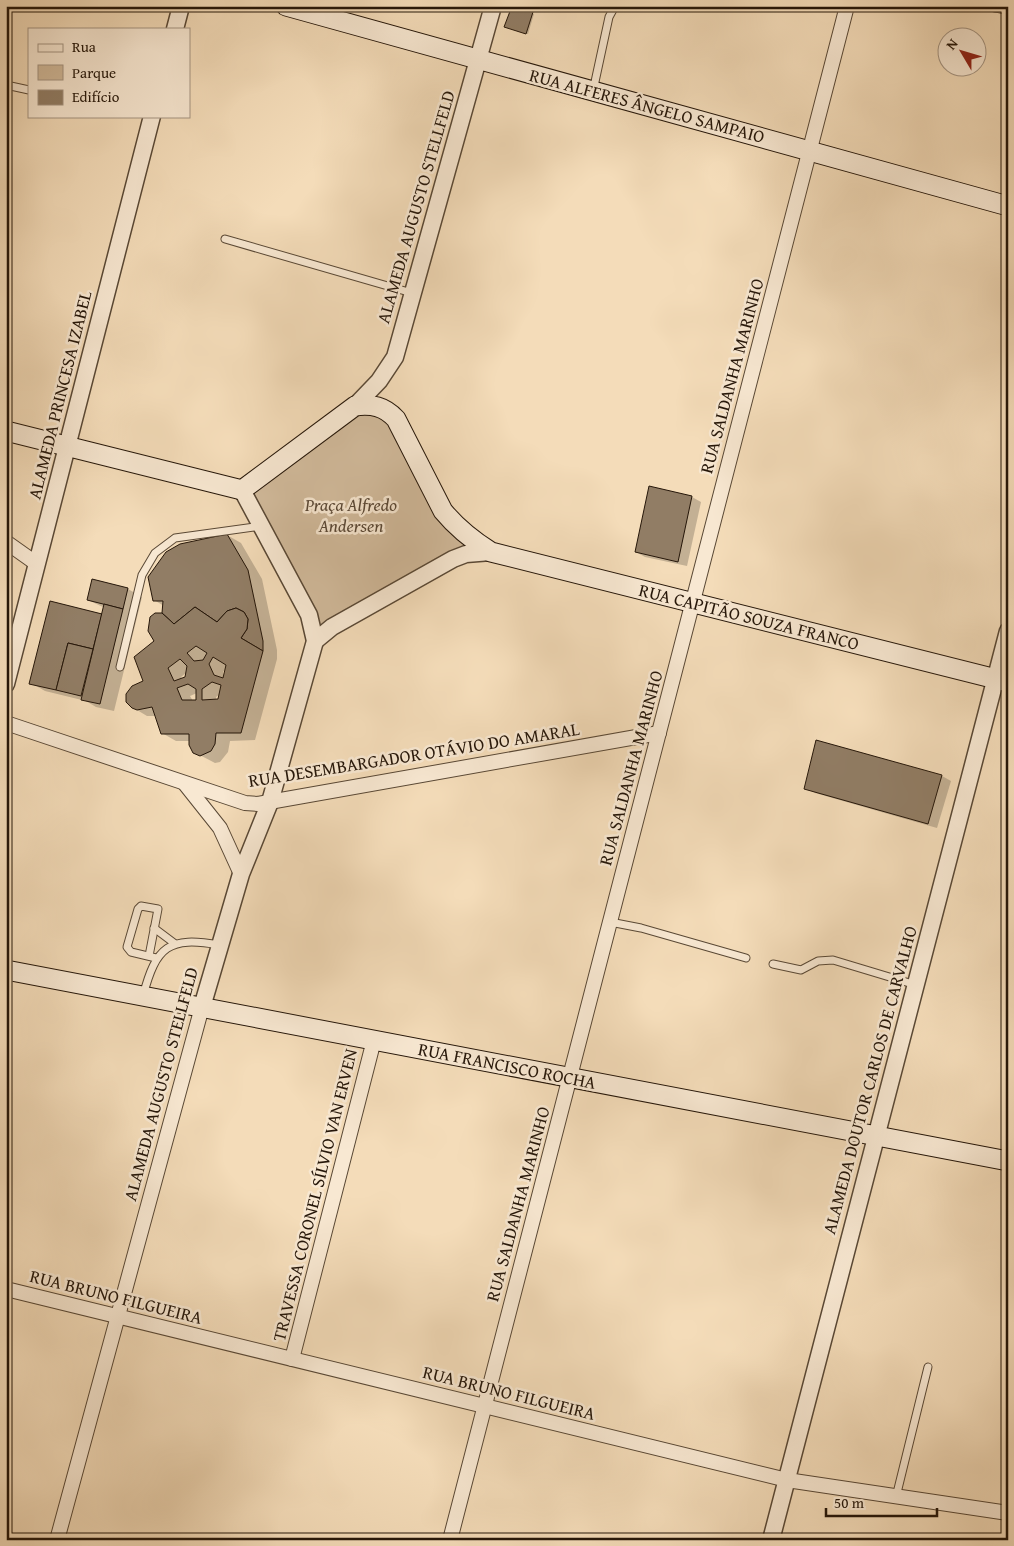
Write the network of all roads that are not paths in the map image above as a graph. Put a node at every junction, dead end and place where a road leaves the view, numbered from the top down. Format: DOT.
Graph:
graph roads {
  1 [pos="181,6"];
  2 [pos="286,6"];
  3 [pos="494,6"];
  4 [pos="615,6"];
  5 [pos="847,6"];
  6 [pos="175,28"];
  7 [pos="478,60"];
  8 [pos="6,84"];
  9 [pos="28,90"];
  10 [pos="592,92"];
  11 [pos="151,118"];
  12 [pos="810,151"];
  13 [pos="1008,206"];
  14 [pos="225,239"];
  15 [pos="413,293"];
  16 [pos="355,406"];
  17 [pos="6,431"];
  18 [pos="67,446"];
  19 [pos="242,490"];
  20 [pos="261,526"];
  21 [pos="6,542"];
  22 [pos="491,552"];
  23 [pos="37,564"];
  24 [pos="693,603"];
  25 [pos="1008,630"];
  26 [pos="315,642"];
  27 [pos="120,667"];
  28 [pos="1001,681"];
  29 [pos="6,684"];
  30 [pos="6,723"];
  31 [pos="659,733"];
  32 [pos="184,784"];
  33 [pos="270,802"];
  34 [pos="241,874"];
  35 [pos="610,922"];
  36 [pos="154,928"];
  37 [pos="174,943"];
  38 [pos="220,945"];
  39 [pos="153,957"];
  40 [pos="746,958"];
  41 [pos="773,964"];
  42 [pos="6,970"];
  43 [pos="916,985"];
  44 [pos="143,996"];
  45 [pos="202,1007"];
  46 [pos="374,1040"];
  47 [pos="570,1077"];
  48 [pos="876,1136"];
  49 [pos="1008,1162"];
  50 [pos="6,1289"];
  51 [pos="119,1317"];
  52 [pos="292,1359"];
  53 [pos="928,1367"];
  54 [pos="485,1406"];
  55 [pos="787,1480"];
  56 [pos="896,1498"];
  57 [pos="1008,1513"];
  58 [pos="57,1540"];
  59 [pos="450,1540"];
  60 [pos="771,1540"];
  1 -- 6 [label="street"];
  2 -- 7 [label="main road, RUA ALFERES ÂNGELO SAMPAIO"];
  3 -- 7 [label="street, ALAMEDA AUGUSTO STELLFELD"];
  4 -- 10 [label="lane"];
  5 -- 12 [label="street, RUA SALDANHA MARINHO"];
  7 -- 10 [label="main road, RUA ALFERES ÂNGELO SAMPAIO"];
  7 -- 15 [label="street, ALAMEDA AUGUSTO STELLFELD"];
  8 -- 9 [label="lane"];
  10 -- 12 [label="main road, RUA ALFERES ÂNGELO SAMPAIO"];
  11 -- 18 [label="street, ALAMEDA PRINCESA IZABEL"];
  12 -- 13 [label="main road, RUA ALFERES ÂNGELO SAMPAIO"];
  12 -- 24 [label="street, RUA SALDANHA MARINHO"];
  14 -- 15 [label="lane"];
  15 -- 16 [label="street, ALAMEDA AUGUSTO STELLFELD"];
  16 -- 19 [label="main road"];
  16 -- 22 [label="main road"];
  17 -- 18 [label="main road"];
  18 -- 19 [label="main road"];
  18 -- 23 [label="street, ALAMEDA PRINCESA IZABEL"];
  19 -- 20 [label="street"];
  20 -- 26 [label="street"];
  20 -- 27 [label="lane"];
  21 -- 23 [label="street"];
  22 -- 24 [label="main road, RUA CAPITÃO SOUZA FRANCO"];
  22 -- 26 [label="street"];
  23 -- 29 [label="street, ALAMEDA PRINCESA IZABEL"];
  24 -- 28 [label="main road, RUA CAPITÃO SOUZA FRANCO"];
  24 -- 31 [label="street, RUA SALDANHA MARINHO"];
  25 -- 28 [label="street, ALAMEDA DOUTOR CARLOS DE CARVALHO"];
  26 -- 33 [label="street, ALAMEDA AUGUSTO STELLFELD"];
  28 -- 43 [label="street, ALAMEDA DOUTOR CARLOS DE CARVALHO"];
  30 -- 32 [label="street, RUA DESEMBARGADOR OTÁVIO DO AMARAL"];
  31 -- 33 [label="street, RUA DESEMBARGADOR OTÁVIO DO AMARAL"];
  31 -- 35 [label="street, RUA SALDANHA MARINHO"];
  32 -- 33 [label="street, RUA DESEMBARGADOR OTÁVIO DO AMARAL"];
  32 -- 34 [label="street"];
  33 -- 34 [label="street, ALAMEDA AUGUSTO STELLFELD"];
  34 -- 38 [label="street, ALAMEDA AUGUSTO STELLFELD"];
  35 -- 40 [label="lane"];
  35 -- 47 [label="street, RUA SALDANHA MARINHO"];
  36 -- 37 [label="lane"];
  36 -- 39 [label="lane"];
  36 -- 39 [label="lane"];
  37 -- 38 [label="lane"];
  37 -- 39 [label="lane"];
  38 -- 45 [label="street, ALAMEDA AUGUSTO STELLFELD"];
  39 -- 44 [label="lane"];
  41 -- 43 [label="lane"];
  42 -- 44 [label="main road, RUA FRANCISCO ROCHA"];
  43 -- 48 [label="street, ALAMEDA DOUTOR CARLOS DE CARVALHO"];
  44 -- 45 [label="main road, RUA FRANCISCO ROCHA"];
  45 -- 46 [label="main road, RUA FRANCISCO ROCHA"];
  45 -- 51 [label="street, ALAMEDA AUGUSTO STELLFELD"];
  46 -- 47 [label="main road, RUA FRANCISCO ROCHA"];
  46 -- 52 [label="street, TRAVESSA CORONEL SÍLVIO VAN ERVEN"];
  47 -- 48 [label="main road, RUA FRANCISCO ROCHA"];
  47 -- 54 [label="street, RUA SALDANHA MARINHO"];
  48 -- 49 [label="main road, RUA FRANCISCO ROCHA"];
  48 -- 55 [label="street, ALAMEDA DOUTOR CARLOS DE CARVALHO"];
  50 -- 51 [label="street, RUA BRUNO FILGUEIRA"];
  51 -- 52 [label="street, RUA BRUNO FILGUEIRA"];
  51 -- 58 [label="street, ALAMEDA AUGUSTO STELLFELD"];
  52 -- 54 [label="street, RUA BRUNO FILGUEIRA"];
  53 -- 56 [label="lane"];
  54 -- 55 [label="street, RUA BRUNO FILGUEIRA"];
  54 -- 59 [label="street, RUA SALDANHA MARINHO"];
  55 -- 56 [label="street, RUA BRUNO FILGUEIRA"];
  55 -- 60 [label="street, ALAMEDA DOUTOR CARLOS DE CARVALHO"];
  56 -- 57 [label="street, RUA BRUNO FILGUEIRA"];
}
